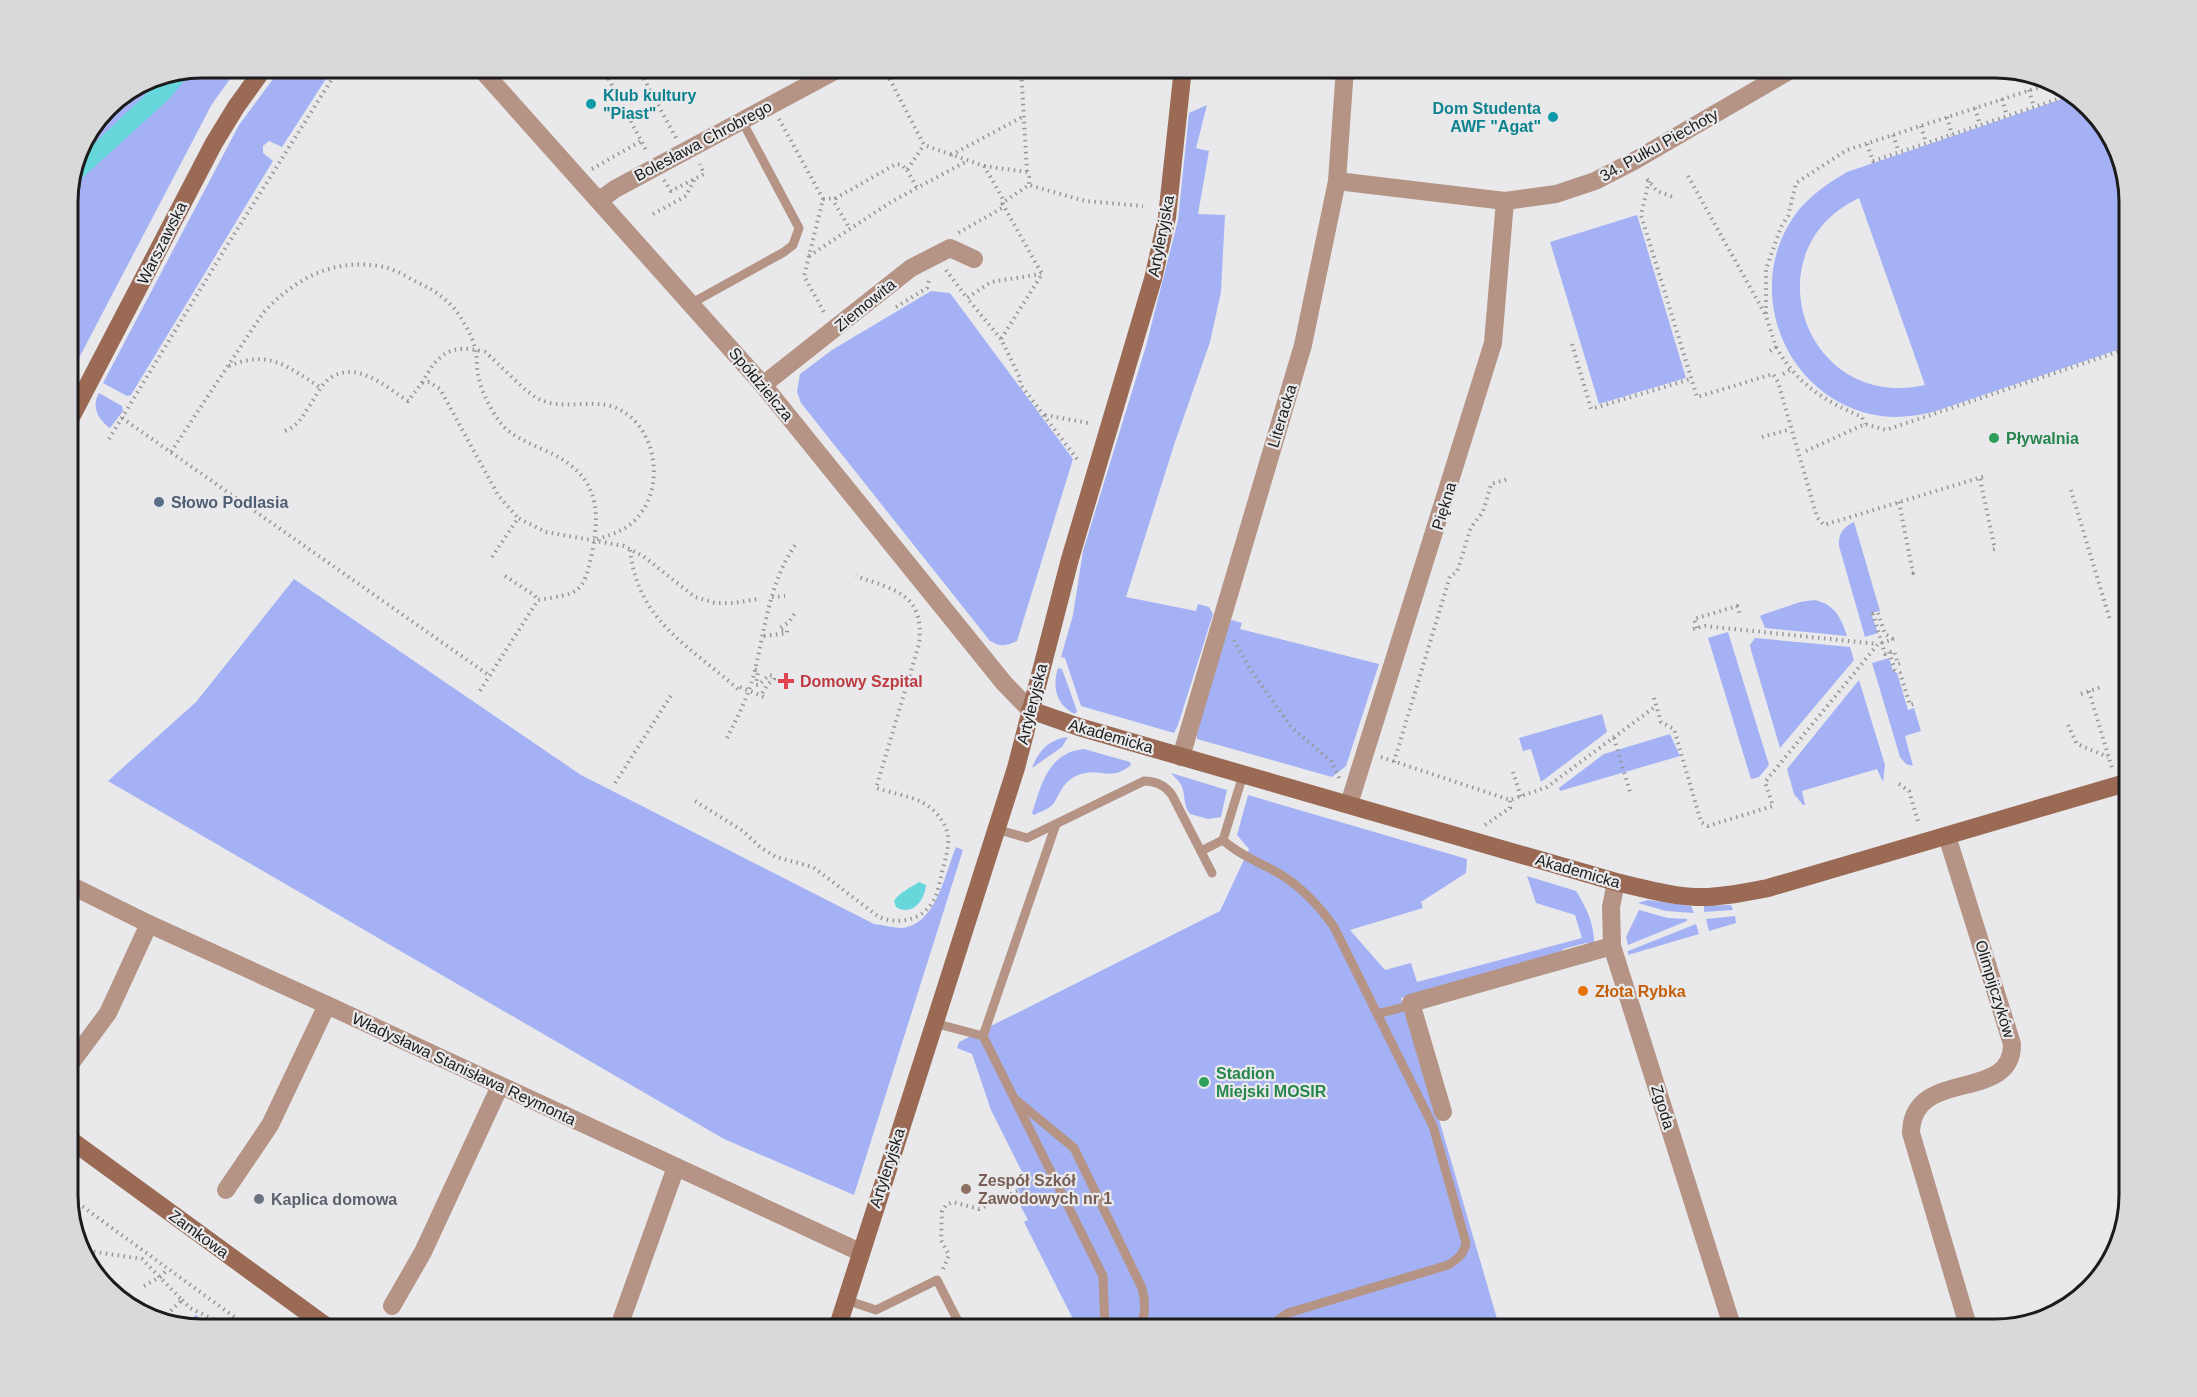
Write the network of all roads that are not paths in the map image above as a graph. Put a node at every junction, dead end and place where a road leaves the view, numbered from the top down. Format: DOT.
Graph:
graph roads {
  1 [pos="257,78"];
  2 [pos="489,78"];
  3 [pos="822,78"];
  4 [pos="1182,78"];
  5 [pos="1344,78"];
  6 [pos="1777,78"];
  7 [pos="742,121"];
  8 [pos="1337,181"];
  9 [pos="600,200"];
  10 [pos="1505,201"];
  11 [pos="974,259"];
  12 [pos="692,303"];
  13 [pos="763,385"];
  14 [pos="78,404"];
  15 [pos="1030,710"];
  16 [pos="1181,757"];
  17 [pos="1243,774"];
  18 [pos="2119,785"];
  19 [pos="1349,804"];
  20 [pos="1056,824"];
  21 [pos="996,829"];
  22 [pos="1947,836"];
  23 [pos="1223,840"];
  24 [pos="1201,851"];
  25 [pos="1212,873"];
  26 [pos="1616,882"];
  27 [pos="78,889"];
  28 [pos="148,924"];
  29 [pos="1612,946"];
  30 [pos="1411,1003"];
  31 [pos="327,1005"];
  32 [pos="1377,1014"];
  33 [pos="934,1023"];
  34 [pos="983,1036"];
  35 [pos="78,1054"];
  36 [pos="500,1086"];
  37 [pos="1014,1099"];
  38 [pos="1443,1112"];
  39 [pos="78,1145"];
  40 [pos="676,1167"];
  41 [pos="226,1190"];
  42 [pos="860,1252"];
  43 [pos="846,1300"];
  44 [pos="392,1306"];
  45 [pos="622,1317"];
  46 [pos="316,1319"];
  47 [pos="840,1319"];
  48 [pos="957,1319"];
  49 [pos="1104,1319"];
  50 [pos="1143,1319"];
  51 [pos="1280,1319"];
  52 [pos="1730,1319"];
  53 [pos="1967,1319"];
  1 -- 14 [label="street, Warszawska"];
  2 -- 9 [label="street, Spółdzielcza"];
  3 -- 7 [label="street, Bolesława Chrobrego"];
  4 -- 15 [label="street, Artyleryjska"];
  5 -- 8 [label="street, Literacka"];
  6 -- 10 [label="street, 34. Pułku Piechoty"];
  7 -- 9 [label="street, Bolesława Chrobrego"];
  7 -- 12 [label="lane"];
  8 -- 10 [label="street, 34. Pułku Piechoty"];
  8 -- 16 [label="street, Literacka"];
  9 -- 12 [label="street, Spółdzielcza"];
  10 -- 19 [label="street, Piękna"];
  11 -- 13 [label="street, Ziemowita"];
  12 -- 13 [label="street, Spółdzielcza"];
  13 -- 15 [label="street, Spółdzielcza"];
  15 -- 16 [label="street, Akademicka"];
  15 -- 21 [label="street, Artyleryjska"];
  16 -- 17 [label="street, Akademicka"];
  17 -- 19 [label="street, Akademicka"];
  17 -- 23 [label="lane"];
  18 -- 22 [label="street, Akademicka"];
  19 -- 26 [label="street, Akademicka"];
  20 -- 21 [label="lane"];
  20 -- 24 [label="lane"];
  20 -- 34 [label="lane"];
  21 -- 33 [label="street, Artyleryjska"];
  22 -- 26 [label="street, Akademicka"];
  22 -- 53 [label="street, Olimpijczyków"];
  23 -- 24 [label="lane"];
  23 -- 32 [label="lane"];
  24 -- 25 [label="lane"];
  26 -- 29 [label="street, Zgoda"];
  27 -- 28 [label="street, Władysława Stanisława Reymonta"];
  28 -- 31 [label="street, Władysława Stanisława Reymonta"];
  28 -- 35 [label="street"];
  29 -- 30 [label="street"];
  29 -- 52 [label="street, Zgoda"];
  30 -- 32 [label="lane"];
  30 -- 38 [label="street"];
  31 -- 36 [label="street, Władysława Stanisława Reymonta"];
  31 -- 41 [label="street"];
  32 -- 51 [label="lane"];
  33 -- 34 [label="lane"];
  33 -- 42 [label="street, Artyleryjska"];
  34 -- 37 [label="lane"];
  36 -- 40 [label="street, Władysława Stanisława Reymonta"];
  36 -- 44 [label="street"];
  37 -- 49 [label="lane"];
  37 -- 50 [label="lane"];
  39 -- 46 [label="street, Zamkowa"];
  40 -- 42 [label="street, Władysława Stanisława Reymonta"];
  40 -- 45 [label="street"];
  42 -- 43 [label="street, Artyleryjska"];
  43 -- 47 [label="street, Artyleryjska"];
  43 -- 48 [label="lane"];
}
